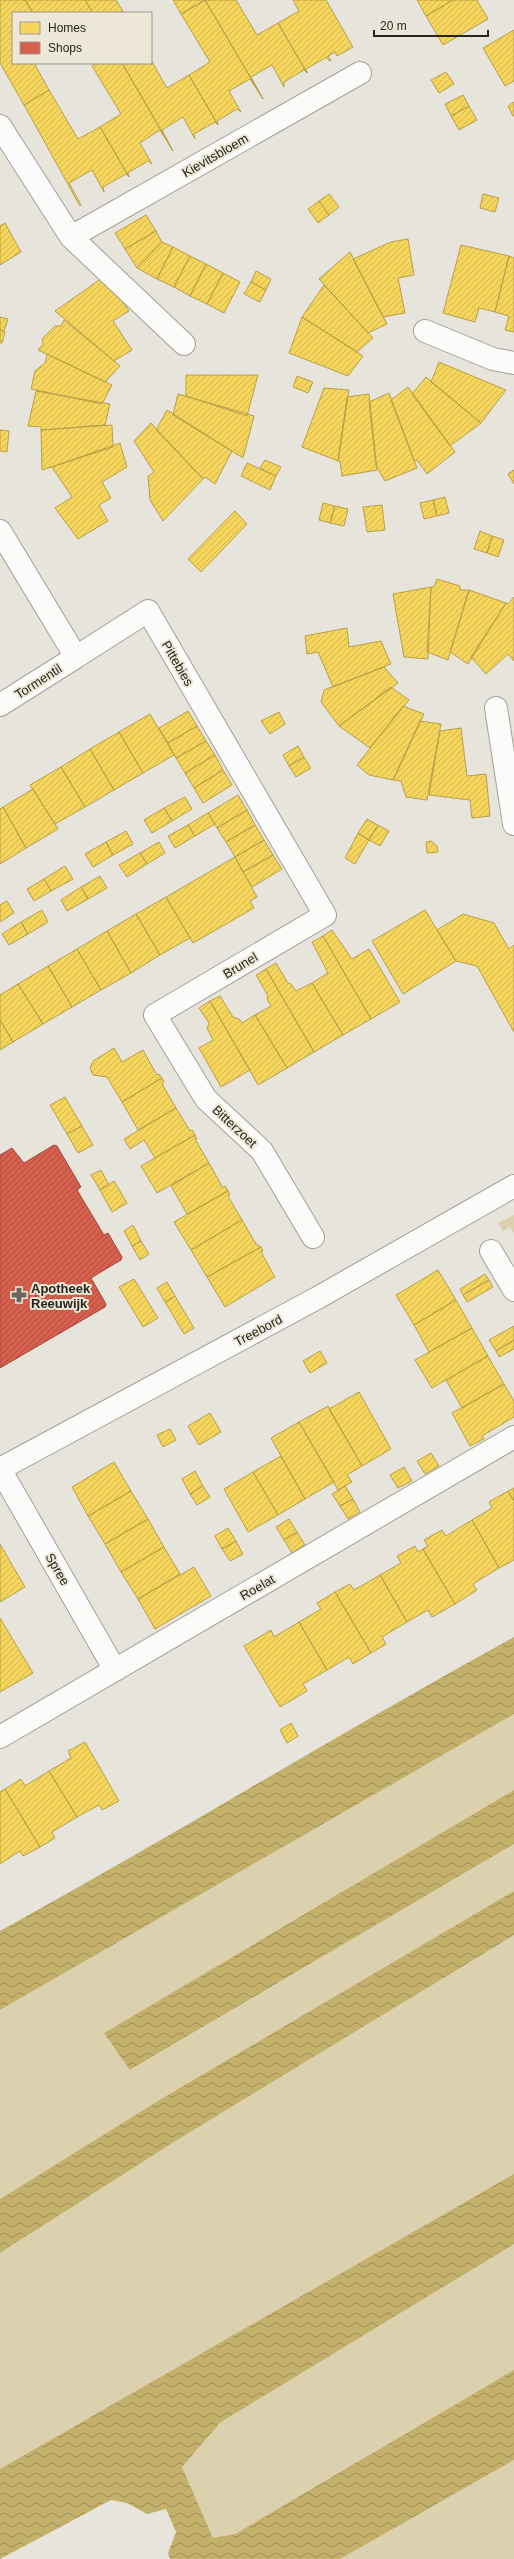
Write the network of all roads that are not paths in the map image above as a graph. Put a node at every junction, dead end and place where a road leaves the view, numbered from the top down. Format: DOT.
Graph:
graph roads {
  1 [pos="360,73"];
  2 [pos="0,126"];
  3 [pos="71,237"];
  4 [pos="425,331"];
  5 [pos="184,344"];
  6 [pos="514,363"];
  7 [pos="0,531"];
  8 [pos="76,657"];
  9 [pos="0,705"];
  10 [pos="496,708"];
  11 [pos="514,824"];
  12 [pos="325,914"];
  13 [pos="155,1015"];
  14 [pos="514,1186"];
  15 [pos="313,1237"];
  16 [pos="491,1251"];
  17 [pos="514,1290"];
  18 [pos="514,1437"];
  19 [pos="0,1469"];
  20 [pos="115,1670"];
  21 [pos="0,1737"];
  1 -- 3 [label="street, Kievitsbloem"];
  2 -- 3 [label="street"];
  3 -- 5 [label="street"];
  4 -- 6 [label="street"];
  7 -- 8 [label="street"];
  8 -- 9 [label="street, Tormentil"];
  8 -- 12 [label="street, Pittebies"];
  10 -- 11 [label="street"];
  12 -- 13 [label="street, Brunel"];
  13 -- 15 [label="street, Bitterzoet"];
  14 -- 19 [label="street, Treebord"];
  16 -- 17 [label="street"];
  18 -- 20 [label="street, Roelat"];
  19 -- 20 [label="street, Spree"];
  20 -- 21 [label="street, Roelat"];
}
